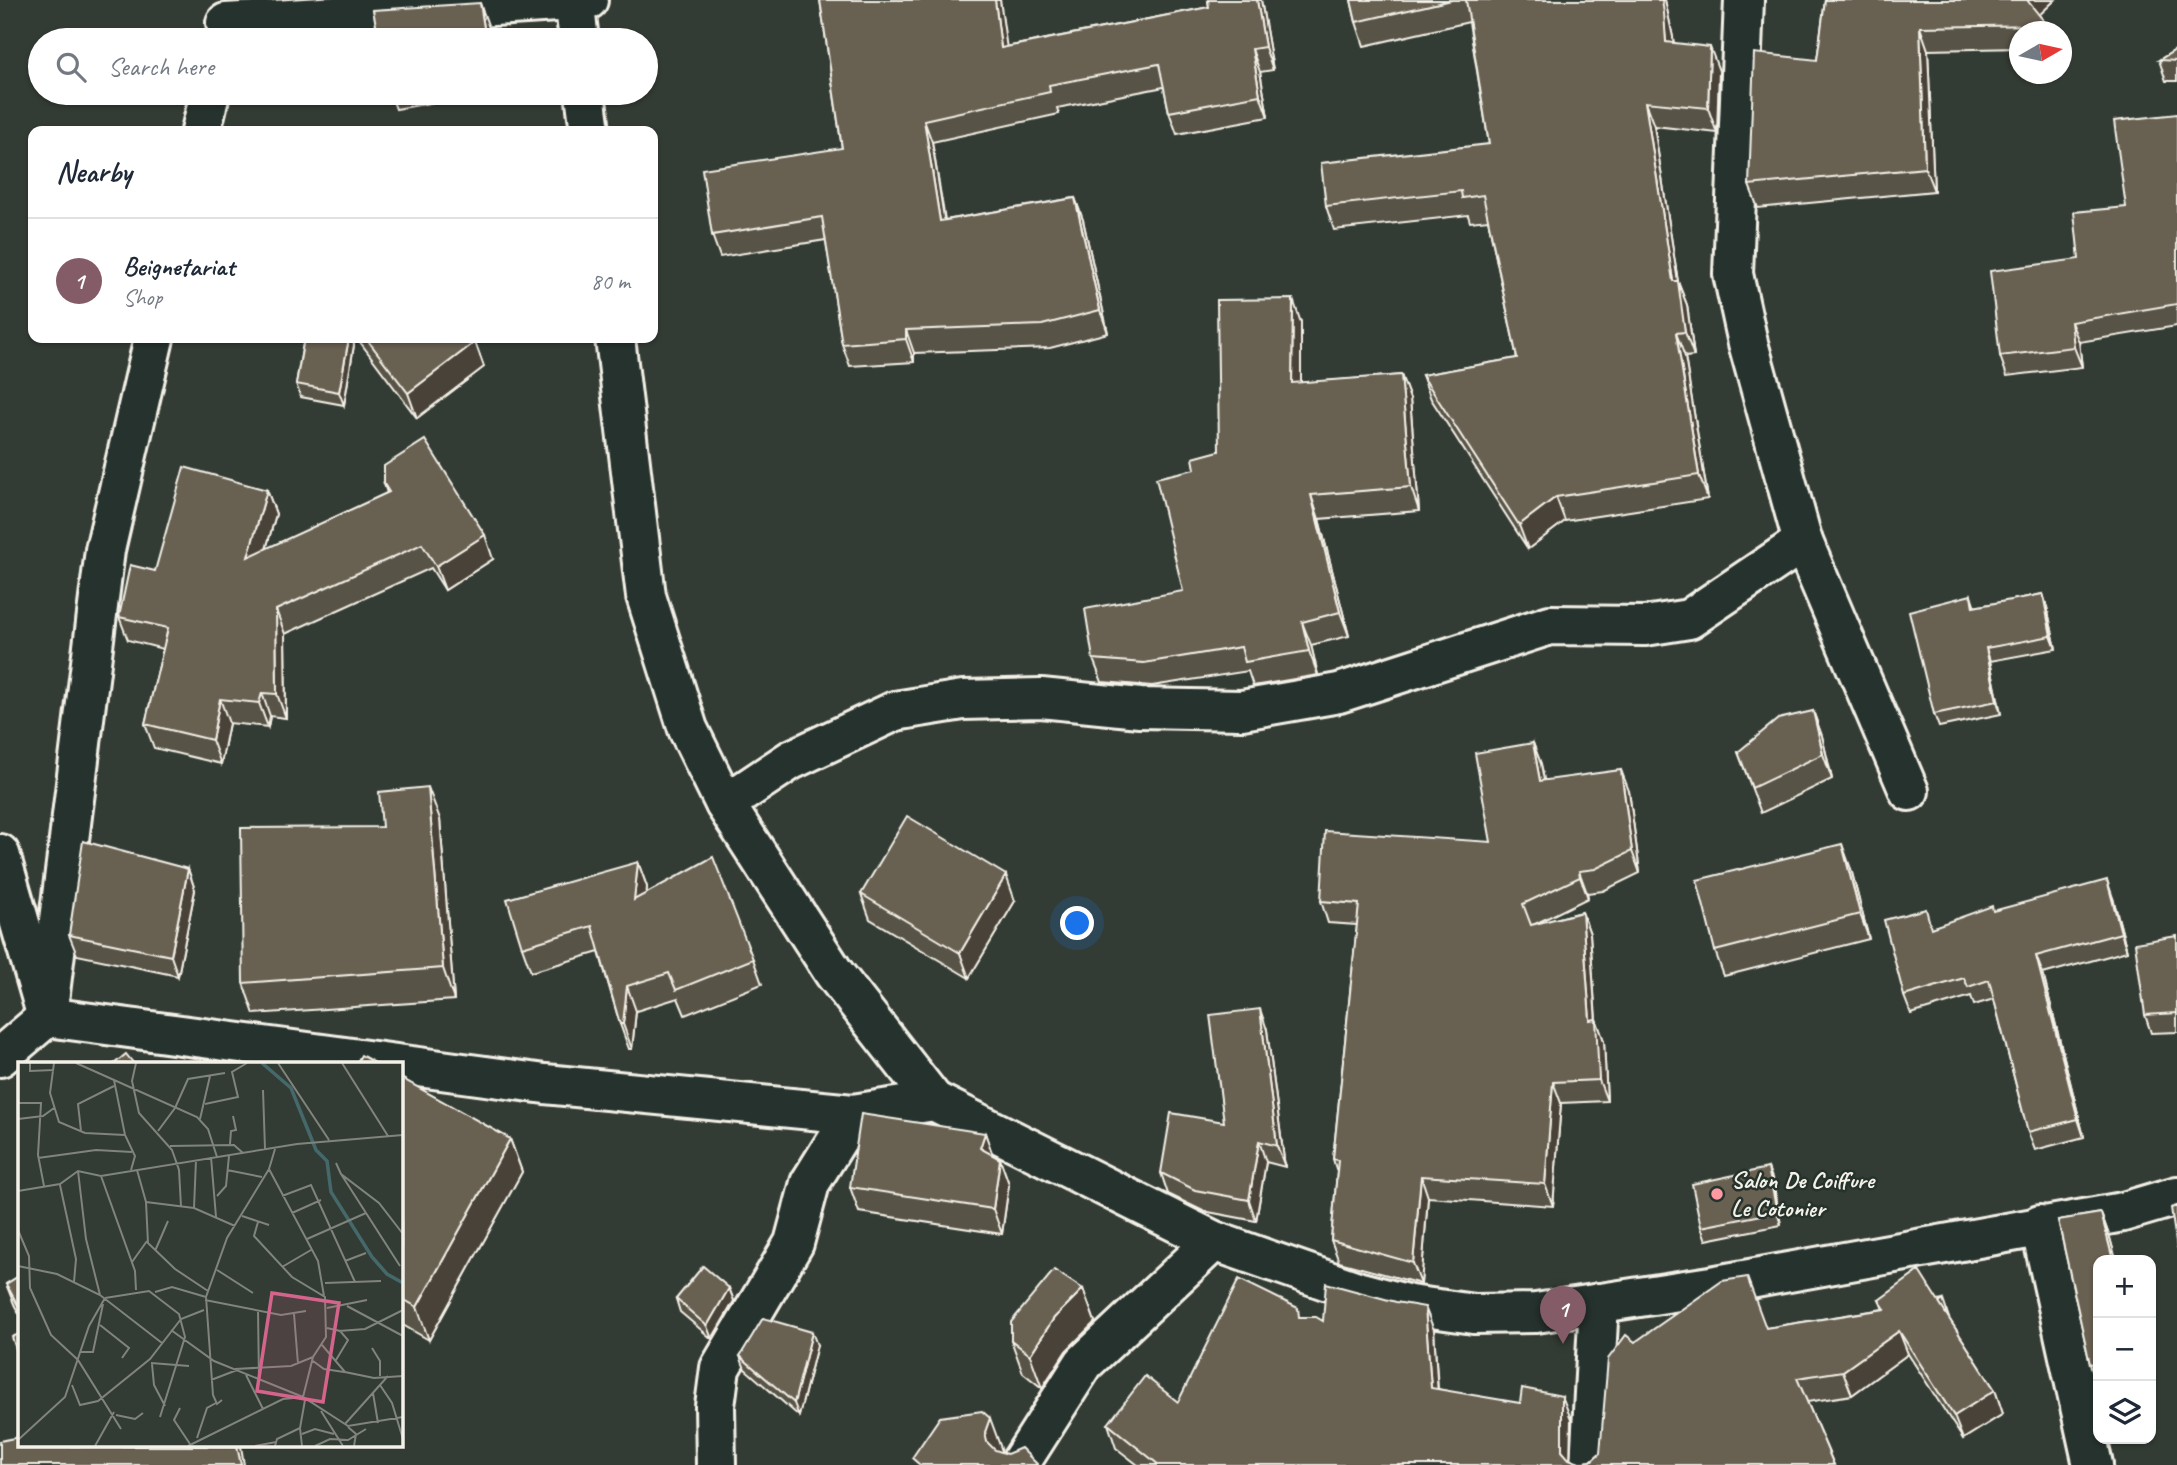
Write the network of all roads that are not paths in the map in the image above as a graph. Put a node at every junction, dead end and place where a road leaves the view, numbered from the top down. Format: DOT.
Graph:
graph roads {
  1 [pos="1744,0"];
  2 [pos="579,1"];
  3 [pos="228,21"];
  4 [pos="579,28"];
  5 [pos="207,105"];
  6 [pos="587,105"];
  7 [pos="202,126"];
  8 [pos="589,126"];
  9 [pos="153,343"];
  10 [pos="616,343"];
  11 [pos="1803,542"];
  12 [pos="1909,791"];
  13 [pos="725,804"];
  14 [pos="0,854"];
  15 [pos="47,1017"];
  16 [pos="0,1057"];
  17 [pos="381,1062"];
  18 [pos="402,1065"];
  19 [pos="934,1101"];
  20 [pos="853,1114"];
  21 [pos="2177,1196"];
  22 [pos="2040,1225"];
  23 [pos="1214,1241"];
  24 [pos="1599,1303"];
  25 [pos="716,1465"];
  26 [pos="1019,1465"];
  27 [pos="1590,1465"];
  28 [pos="2094,1465"];
  1 -- 11 [label="street"];
  2 -- 3 [label="street"];
  2 -- 4 [label="street"];
  5 -- 7 [label="street"];
  6 -- 8 [label="street"];
  9 -- 15 [label="street"];
  10 -- 13 [label="street"];
  11 -- 12 [label="street"];
  11 -- 13 [label="street"];
  13 -- 19 [label="street"];
  14 -- 15 [label="street"];
  15 -- 16 [label="street"];
  15 -- 17 [label="street"];
  18 -- 20 [label="street"];
  19 -- 20 [label="street"];
  19 -- 23 [label="street"];
  20 -- 25 [label="street"];
  21 -- 22 [label="street"];
  22 -- 24 [label="street"];
  22 -- 28 [label="street"];
  23 -- 24 [label="street"];
  23 -- 26 [label="street"];
  24 -- 27 [label="street"];
}
